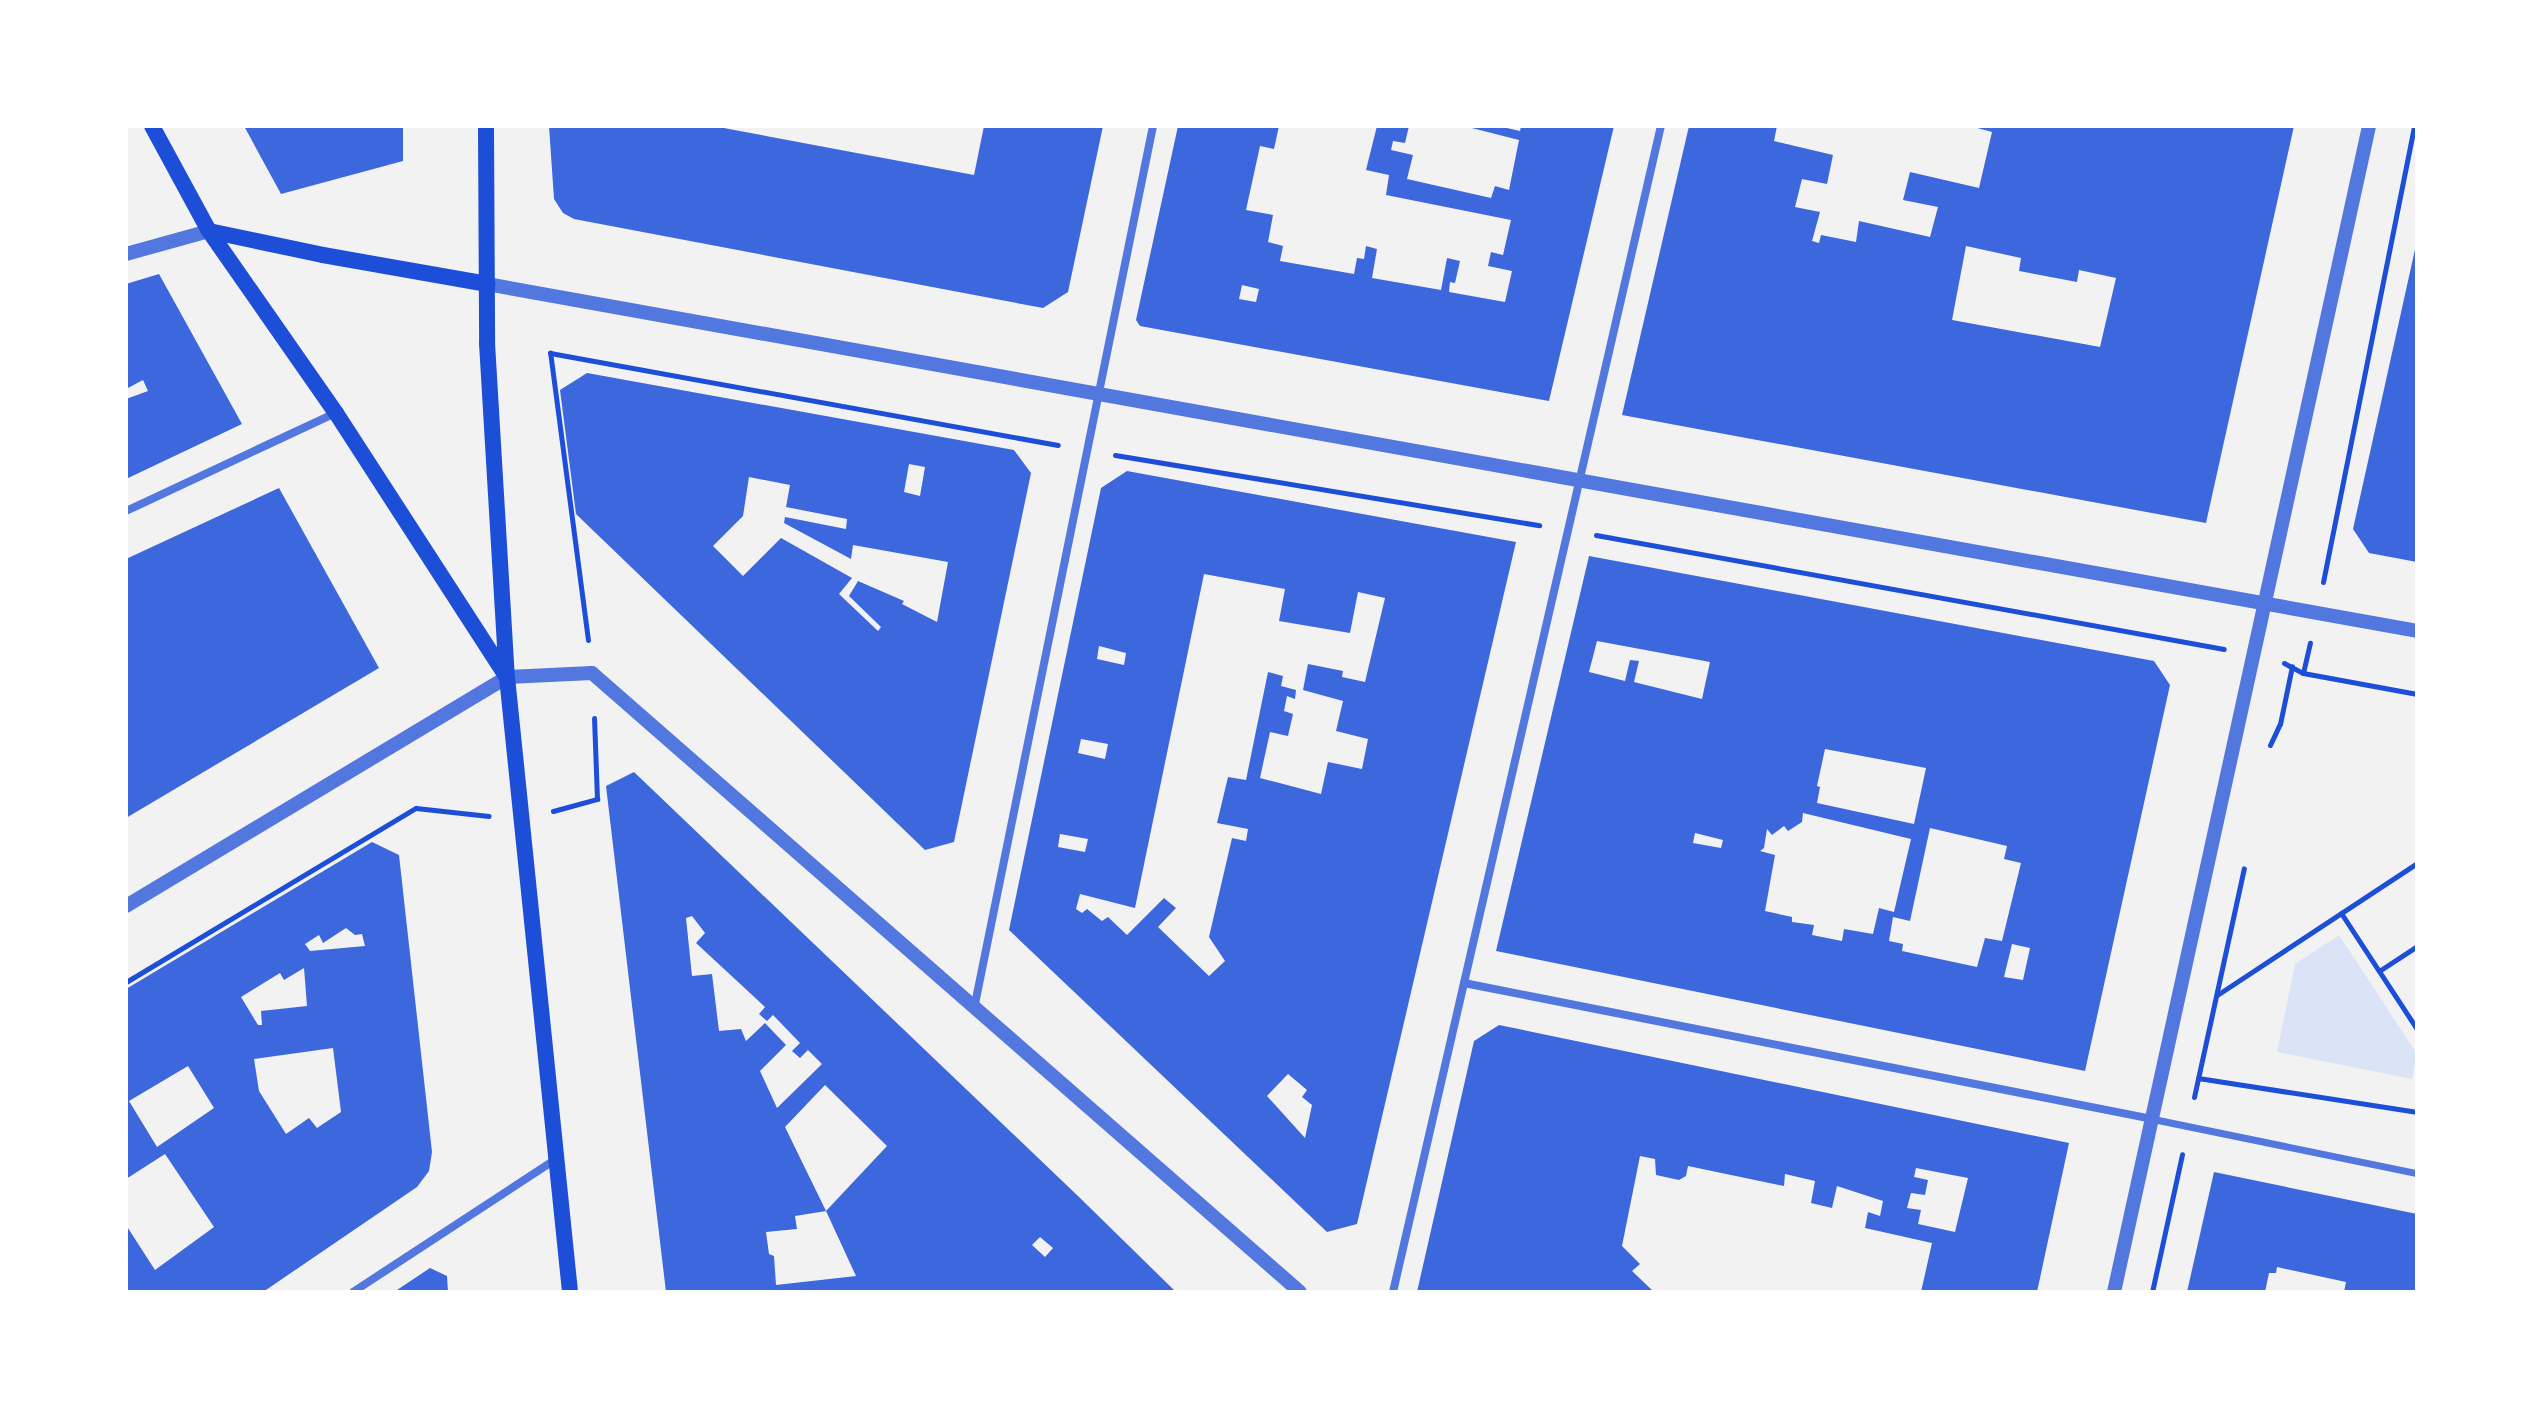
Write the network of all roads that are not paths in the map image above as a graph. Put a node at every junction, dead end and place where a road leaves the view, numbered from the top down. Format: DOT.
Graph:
graph roads {
  1 [pos="152,126"];
  2 [pos="486,126"];
  3 [pos="1153,126"];
  4 [pos="1661,126"];
  5 [pos="2369,126"];
  6 [pos="209,231"];
  7 [pos="126,254"];
  8 [pos="487,284"];
  9 [pos="1098,394"];
  10 [pos="336,413"];
  11 [pos="1579,481"];
  12 [pos="126,511"];
  13 [pos="2263,605"];
  14 [pos="2417,631"];
  15 [pos="507,677"];
  16 [pos="126,906"];
  17 [pos="1464,983"];
  18 [pos="975,1004"];
  19 [pos="2152,1119"];
  20 [pos="556,1158"];
  21 [pos="2417,1173"];
  22 [pos="353,1292"];
  23 [pos="570,1292"];
  24 [pos="1300,1292"];
  25 [pos="1393,1292"];
  26 [pos="2114,1292"];
  1 -- 6 [label="main road"];
  2 -- 8 [label="main road"];
  3 -- 9 [label="street"];
  4 -- 11 [label="street"];
  5 -- 13 [label="street"];
  6 -- 7 [label="street"];
  6 -- 8 [label="main road"];
  6 -- 10 [label="main road"];
  8 -- 9 [label="street"];
  8 -- 15 [label="main road"];
  9 -- 11 [label="street"];
  9 -- 18 [label="street"];
  10 -- 12 [label="street"];
  10 -- 15 [label="main road"];
  11 -- 13 [label="street"];
  11 -- 17 [label="street"];
  13 -- 14 [label="street"];
  13 -- 19 [label="street"];
  15 -- 16 [label="street"];
  15 -- 18 [label="street"];
  15 -- 20 [label="main road"];
  17 -- 19 [label="street"];
  17 -- 25 [label="street"];
  18 -- 24 [label="street"];
  19 -- 21 [label="street"];
  19 -- 26 [label="street"];
  20 -- 22 [label="street"];
  20 -- 23 [label="main road"];
}
